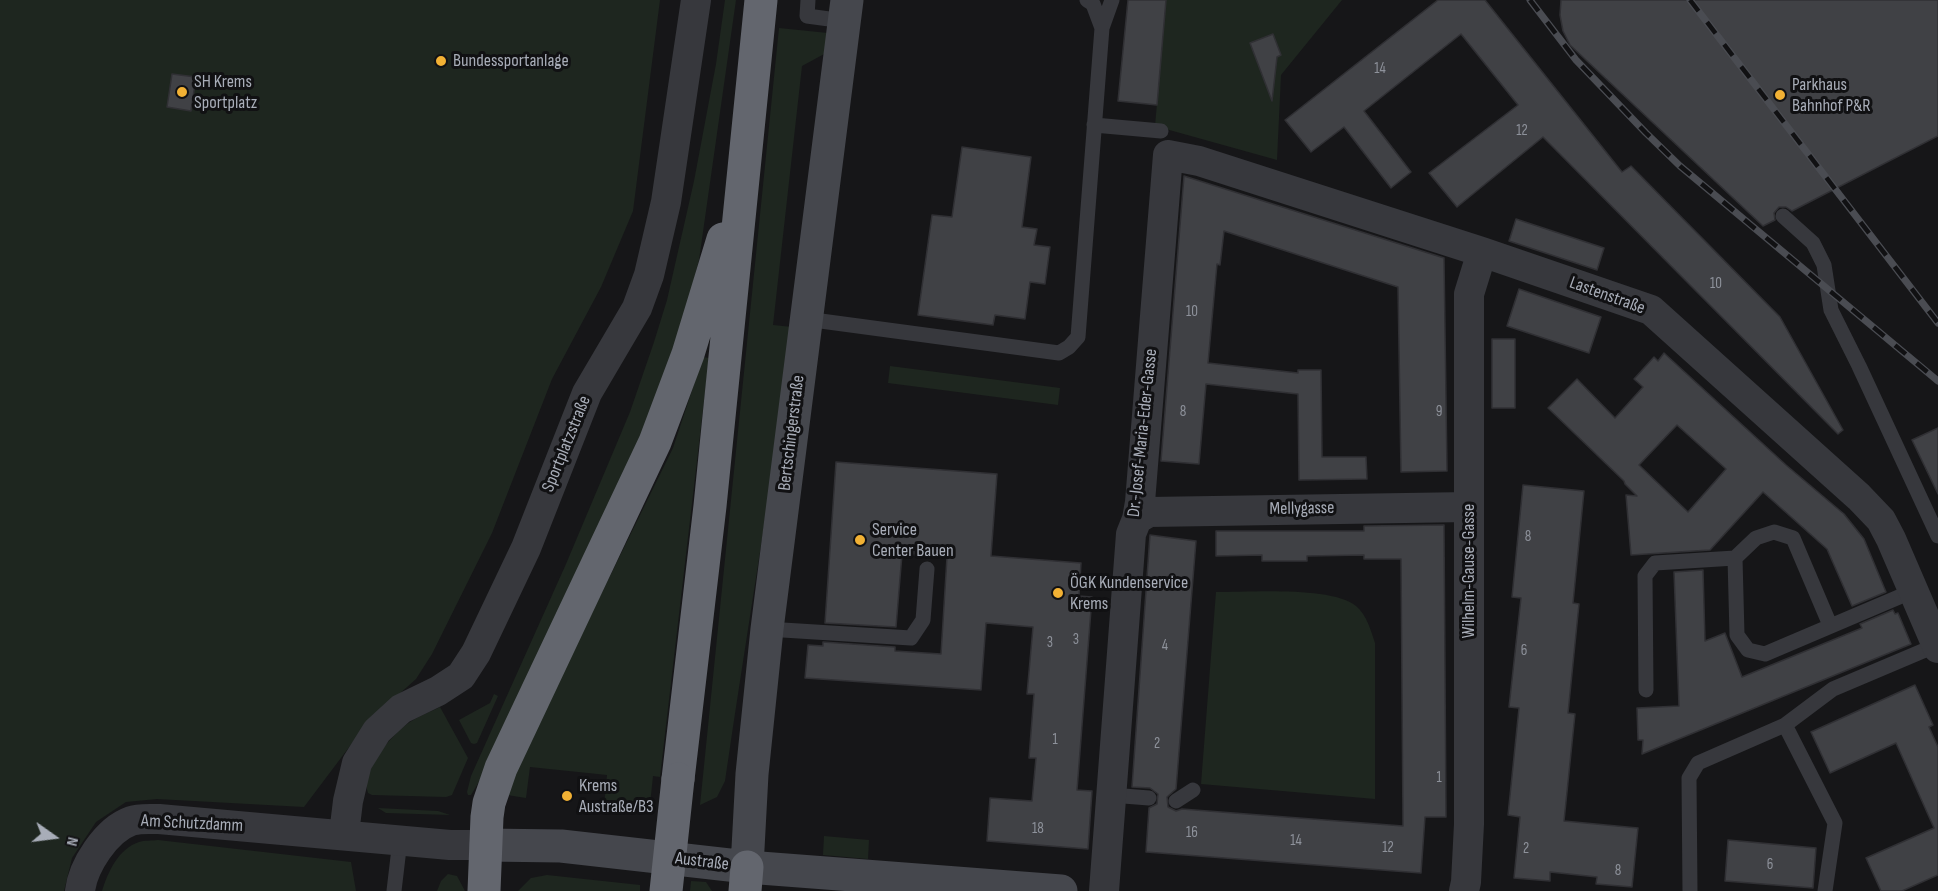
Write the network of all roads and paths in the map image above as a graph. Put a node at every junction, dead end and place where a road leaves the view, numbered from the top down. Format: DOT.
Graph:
graph roads {
  1 [pos="696,0"];
  2 [pos="760,0"];
  3 [pos="808,0"];
  4 [pos="1087,0"];
  5 [pos="1112,0"];
  6 [pos="846,11"];
  7 [pos="1102,28"];
  8 [pos="1094,124"];
  9 [pos="1165,143"];
  10 [pos="745,165"];
  11 [pos="1783,216"];
  12 [pos="1482,252"];
  13 [pos="806,319"];
  14 [pos="1469,507"];
  15 [pos="1137,519"];
  16 [pos="1938,536"];
  17 [pos="1735,558"];
  18 [pos="927,569"];
  19 [pos="1912,591"];
  20 [pos="1830,625"];
  21 [pos="767,628"];
  22 [pos="1937,647"];
  23 [pos="1646,690"];
  24 [pos="1785,725"];
  25 [pos="1193,790"];
  26 [pos="1111,795"];
  27 [pos="1149,798"];
  28 [pos="1176,801"];
  29 [pos="344,834"];
  30 [pos="399,840"];
  31 [pos="486,845"];
  32 [pos="746,879"];
  33 [pos="80,891"];
  34 [pos="394,891"];
  35 [pos="484,891"];
  36 [pos="666,891"];
  37 [pos="1061,891"];
  38 [pos="1104,891"];
  39 [pos="1464,891"];
  40 [pos="1690,891"];
  41 [pos="1825,891"];
  1 -- 29 [label="street, Sportplatzstraße"];
  2 -- 10 [label="highway"];
  3 -- 6 [label="lane"];
  4 -- 7 [label="lane"];
  5 -- 7 [label="lane"];
  6 -- 13 [label="street, Bertschingerstraße"];
  7 -- 8 [label="lane"];
  8 -- 9 [label="lane"];
  8 -- 13 [label="lane"];
  9 -- 12 [label="street, Lastenstraße"];
  9 -- 15 [label="street, Dr.-Josef-Maria-Eder-Gasse"];
  10 -- 31 [label="highway"];
  10 -- 36 [label="highway, bridge"];
  11 -- 16 [label="lane"];
  12 -- 14 [label="street, Wilhelm-Gause-Gasse"];
  12 -- 19 [label="street, Lastenstraße"];
  13 -- 21 [label="street, Bertschingerstraße"];
  14 -- 15 [label="street, Mellygasse"];
  14 -- 39 [label="street, Wilhelm-Gause-Gasse"];
  15 -- 26 [label="street, Dr.-Josef-Maria-Eder-Gasse"];
  17 -- 20 [label="lane"];
  17 -- 20 [label="lane"];
  17 -- 23 [label="lane"];
  18 -- 21 [label="lane"];
  19 -- 20 [label="lane"];
  19 -- 22 [label="street, Lastenstraße"];
  21 -- 32 [label="street, Bertschingerstraße"];
  22 -- 24 [label="lane"];
  24 -- 40 [label="lane"];
  24 -- 41 [label="lane"];
  25 -- 28 [label="lane"];
  26 -- 27 [label="lane"];
  26 -- 38 [label="street, Dr.-Josef-Maria-Eder-Gasse"];
  29 -- 30 [label="street, Austraße"];
  29 -- 33 [label="street, Am Schutzdamm"];
  30 -- 31 [label="street, Austraße"];
  30 -- 34 [label="lane"];
  31 -- 32 [label="street, Austraße"];
  31 -- 35 [label="highway"];
  32 -- 37 [label="street, Austraße"];
}
